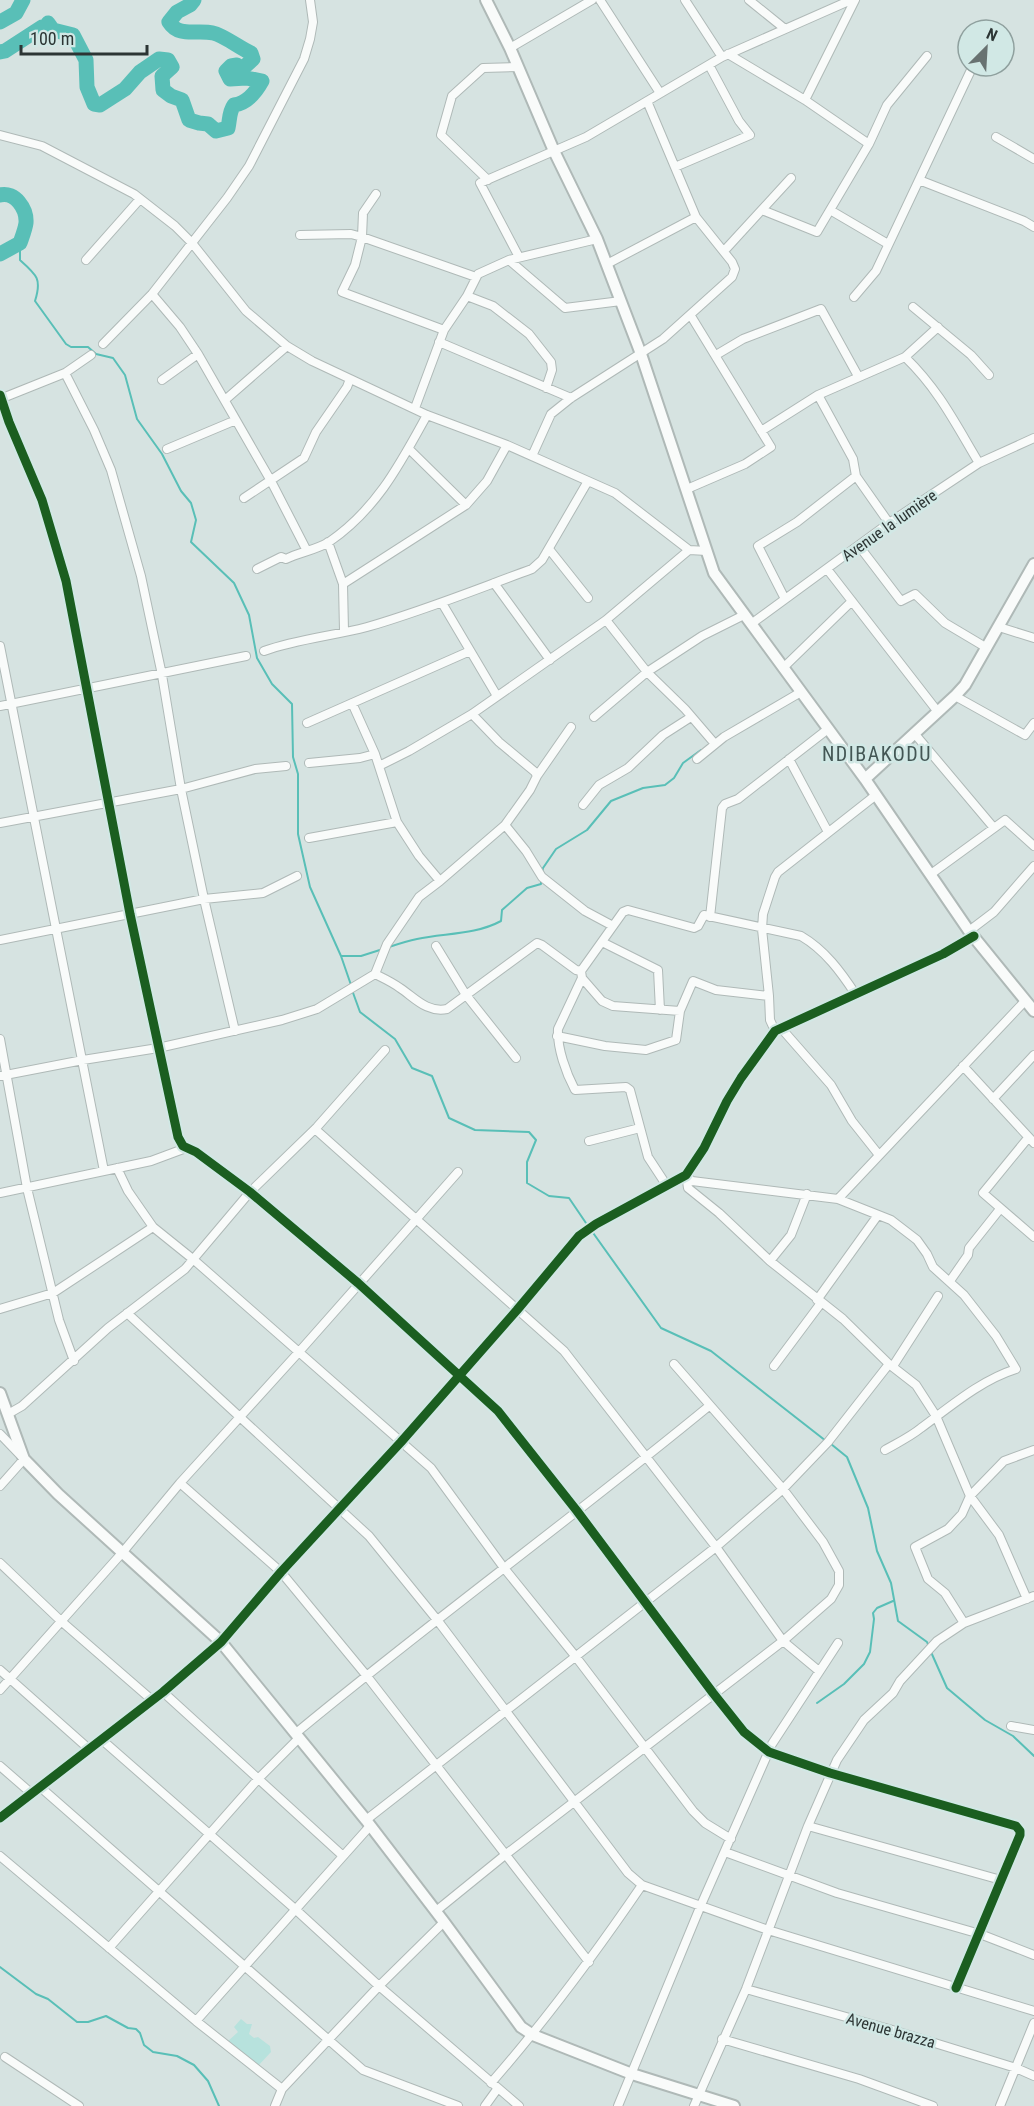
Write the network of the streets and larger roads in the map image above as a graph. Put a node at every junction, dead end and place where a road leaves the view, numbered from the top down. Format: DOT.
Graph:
graph roads {
  1 [pos="310,0"];
  2 [pos="486,0"];
  3 [pos="592,0"];
  4 [pos="600,0"];
  5 [pos="685,0"];
  6 [pos="749,0"];
  7 [pos="853,0"];
  8 [pos="785,29"];
  9 [pos="510,48"];
  10 [pos="725,55"];
  11 [pos="927,56"];
  12 [pos="709,65"];
  13 [pos="518,67"];
  14 [pos="967,78"];
  15 [pos="660,93"];
  16 [pos="805,100"];
  17 [pos="647,101"];
  18 [pos="0,135"];
  19 [pos="996,137"];
  20 [pos="869,144"];
  21 [pos="1034,148"];
  22 [pos="554,151"];
  23 [pos="1031,157"];
  24 [pos="675,167"];
  25 [pos="791,178"];
  26 [pos="488,180"];
  27 [pos="919,180"];
  28 [pos="376,194"];
  29 [pos="140,199"];
  30 [pos="762,210"];
  31 [pos="830,210"];
  32 [pos="696,217"];
  33 [pos="1033,226"];
  34 [pos="300,235"];
  35 [pos="362,237"];
  36 [pos="597,239"];
  37 [pos="192,243"];
  38 [pos="888,244"];
  39 [pos="724,251"];
  40 [pos="519,257"];
  41 [pos="86,260"];
  42 [pos="509,260"];
  43 [pos="607,264"];
  44 [pos="476,277"];
  45 [pos="152,294"];
  46 [pos="467,296"];
  47 [pos="854,297"];
  48 [pos="621,301"];
  49 [pos="913,307"];
  50 [pos="691,316"];
  51 [pos="938,327"];
  52 [pos="444,330"];
  53 [pos="439,342"];
  54 [pos="103,344"];
  55 [pos="287,346"];
  56 [pos="198,354"];
  57 [pos="641,354"];
  58 [pos="91,355"];
  59 [pos="716,355"];
  60 [pos="905,357"];
  61 [pos="65,373"];
  62 [pos="989,375"];
  63 [pos="858,376"];
  64 [pos="350,379"];
  65 [pos="162,380"];
  66 [pos="546,388"];
  67 [pos="818,395"];
  68 [pos="0,398"];
  69 [pos="571,398"];
  70 [pos="225,400"];
  71 [pos="415,408"];
  72 [pos="427,415"];
  73 [pos="236,420"];
  74 [pos="761,431"];
  75 [pos="1034,438"];
  76 [pos="507,445"];
  77 [pos="167,449"];
  78 [pos="409,449"];
  79 [pos="532,456"];
  80 [pos="979,464"];
  81 [pos="856,476"];
  82 [pos="271,481"];
  83 [pos="588,481"];
  84 [pos="687,489"];
  85 [pos="244,498"];
  86 [pos="466,505"];
  87 [pos="889,523"];
  88 [pos="328,543"];
  89 [pos="859,546"];
  90 [pos="549,549"];
  91 [pos="689,550"];
  92 [pos="307,551"];
  93 [pos="707,551"];
  94 [pos="1034,564"];
  95 [pos="257,569"];
  96 [pos="827,569"];
  97 [pos="494,583"];
  98 [pos="343,584"];
  99 [pos="588,598"];
  100 [pos="785,599"];
  101 [pos="852,601"];
  102 [pos="442,603"];
  103 [pos="744,615"];
  104 [pos="606,620"];
  105 [pos="751,624"];
  106 [pos="999,627"];
  107 [pos="344,631"];
  108 [pos="1034,638"];
  109 [pos="0,646"];
  110 [pos="987,648"];
  111 [pos="264,651"];
  112 [pos="470,651"];
  113 [pos="246,656"];
  114 [pos="550,660"];
  115 [pos="783,668"];
  116 [pos="647,672"];
  117 [pos="162,675"];
  118 [pos="86,690"];
  119 [pos="801,692"];
  120 [pos="497,696"];
  121 [pos="955,696"];
  122 [pos="352,703"];
  123 [pos="11,704"];
  124 [pos="0,706"];
  125 [pos="938,712"];
  126 [pos="472,714"];
  127 [pos="594,717"];
  128 [pos="691,717"];
  129 [pos="308,723"];
  130 [pos="1034,723"];
  131 [pos="571,727"];
  132 [pos="828,729"];
  133 [pos="914,733"];
  134 [pos="715,744"];
  135 [pos="375,754"];
  136 [pos="697,759"];
  137 [pos="789,759"];
  138 [pos="309,763"];
  139 [pos="286,766"];
  140 [pos="379,766"];
  141 [pos="537,776"];
  142 [pos="865,779"];
  143 [pos="181,789"];
  144 [pos="876,795"];
  145 [pos="110,804"];
  146 [pos="583,805"];
  147 [pos="33,816"];
  148 [pos="0,822"];
  149 [pos="398,822"];
  150 [pos="505,825"];
  151 [pos="994,828"];
  152 [pos="828,832"];
  153 [pos="309,838"];
  154 [pos="1034,846"];
  155 [pos="1034,866"];
  156 [pos="931,874"];
  157 [pos="297,876"];
  158 [pos="440,881"];
  159 [pos="204,899"];
  160 [pos="130,914"];
  161 [pos="710,917"];
  162 [pos="612,926"];
  163 [pos="56,927"];
  164 [pos="762,928"];
  165 [pos="972,933"];
  166 [pos="0,940"];
  167 [pos="602,942"];
  168 [pos="436,946"];
  169 [pos="375,974"];
  170 [pos="581,974"];
  171 [pos="466,995"];
  172 [pos="856,995"];
  173 [pos="769,996"];
  174 [pos="1025,1001"];
  175 [pos="660,1010"];
  176 [pos="681,1011"];
  177 [pos="1034,1011"];
  178 [pos="778,1029"];
  179 [pos="235,1031"];
  180 [pos="557,1036"];
  181 [pos="0,1039"];
  182 [pos="158,1048"];
  183 [pos="385,1050"];
  184 [pos="1034,1055"];
  185 [pos="516,1058"];
  186 [pos="83,1060"];
  187 [pos="963,1066"];
  188 [pos="3,1075"];
  189 [pos="993,1099"];
  190 [pos="640,1128"];
  191 [pos="315,1130"];
  192 [pos="1031,1140"];
  193 [pos="589,1141"];
  194 [pos="186,1148"];
  195 [pos="879,1155"];
  196 [pos="117,1168"];
  197 [pos="104,1171"];
  198 [pos="458,1172"];
  199 [pos="686,1176"];
  200 [pos="667,1186"];
  201 [pos="27,1188"];
  202 [pos="250,1192"];
  203 [pos="0,1193"];
  204 [pos="807,1194"];
  205 [pos="838,1199"];
  206 [pos="1000,1209"];
  207 [pos="879,1215"];
  208 [pos="416,1219"];
  209 [pos="153,1227"];
  210 [pos="1034,1237"];
  211 [pos="194,1260"];
  212 [pos="770,1261"];
  213 [pos="950,1281"];
  214 [pos="358,1283"];
  215 [pos="53,1293"];
  216 [pos="938,1296"];
  217 [pos="819,1302"];
  218 [pos="0,1309"];
  219 [pos="517,1310"];
  220 [pos="127,1313"];
  221 [pos="298,1353"];
  222 [pos="74,1361"];
  223 [pos="674,1364"];
  224 [pos="891,1365"];
  225 [pos="774,1366"];
  226 [pos="460,1375"];
  227 [pos="0,1393"];
  228 [pos="709,1406"];
  229 [pos="8,1414"];
  230 [pos="936,1416"];
  231 [pos="241,1417"];
  232 [pos="0,1434"];
  233 [pos="401,1442"];
  234 [pos="885,1450"];
  235 [pos="1034,1450"];
  236 [pos="646,1458"];
  237 [pos="24,1459"];
  238 [pos="180,1483"];
  239 [pos="0,1486"];
  240 [pos="783,1489"];
  241 [pos="970,1496"];
  242 [pos="341,1509"];
  243 [pos="577,1511"];
  244 [pos="716,1547"];
  245 [pos="122,1552"];
  246 [pos="0,1563"];
  247 [pos="504,1568"];
  248 [pos="281,1572"];
  249 [pos="1030,1598"];
  250 [pos="645,1601"];
  251 [pos="61,1621"];
  252 [pos="438,1621"];
  253 [pos="964,1623"];
  254 [pos="783,1641"];
  255 [pos="221,1642"];
  256 [pos="838,1643"];
  257 [pos="576,1657"];
  258 [pos="0,1670"];
  259 [pos="819,1671"];
  260 [pos="366,1675"];
  261 [pos="10,1679"];
  262 [pos="0,1690"];
  263 [pos="163,1692"];
  264 [pos="713,1693"];
  265 [pos="152,1700"];
  266 [pos="506,1710"];
  267 [pos="1011,1726"];
  268 [pos="1034,1730"];
  269 [pos="298,1736"];
  270 [pos="101,1739"];
  271 [pos="644,1747"];
  272 [pos="89,1749"];
  273 [pos="769,1752"];
  274 [pos="435,1765"];
  275 [pos="0,1766"];
  276 [pos="830,1773"];
  277 [pos="259,1778"];
  278 [pos="39,1786"];
  279 [pos="31,1793"];
  280 [pos="574,1801"];
  281 [pos="0,1818"];
  282 [pos="368,1823"];
  283 [pos="808,1826"];
  284 [pos="209,1834"];
  285 [pos="731,1839"];
  286 [pos="725,1852"];
  287 [pos="505,1855"];
  288 [pos="0,1856"];
  289 [pos="343,1856"];
  290 [pos="788,1876"];
  291 [pos="1000,1880"];
  292 [pos="642,1885"];
  293 [pos="159,1890"];
  294 [pos="701,1905"];
  295 [pos="295,1909"];
  296 [pos="436,1911"];
  297 [pos="444,1922"];
  298 [pos="768,1930"];
  299 [pos="980,1934"];
  300 [pos="109,1948"];
  301 [pos="1034,1956"];
  302 [pos="589,1962"];
  303 [pos="244,1966"];
  304 [pos="378,1986"];
  305 [pos="956,1988"];
  306 [pos="746,1989"];
  307 [pos="1034,2011"];
  308 [pos="196,2021"];
  309 [pos="1034,2023"];
  310 [pos="533,2035"];
  311 [pos="722,2039"];
  312 [pos="327,2041"];
  313 [pos="5,2057"];
  314 [pos="1016,2068"];
  315 [pos="632,2074"];
  316 [pos="1034,2076"];
  317 [pos="495,2086"];
  318 [pos="282,2090"];
  319 [pos="698,2094"];
  320 [pos="78,2106"];
  321 [pos="275,2106"];
  322 [pos="458,2106"];
  323 [pos="485,2106"];
  324 [pos="519,2106"];
  325 [pos="618,2106"];
  326 [pos="694,2106"];
  327 [pos="734,2106"];
  328 [pos="933,2106"];
  329 [pos="1000,2106"];
  1 -- 37 [label="street"];
  2 -- 9 [label="street"];
  3 -- 9 [label="street"];
  4 -- 15 [label="street"];
  5 -- 10 [label="street"];
  6 -- 8 [label="street"];
  7 -- 8 [label="street"];
  7 -- 16 [label="street"];
  8 -- 10 [label="street"];
  9 -- 13 [label="street"];
  10 -- 12 [label="street"];
  10 -- 16 [label="street"];
  11 -- 20 [label="street"];
  12 -- 15 [label="street"];
  12 -- 24 [label="street"];
  13 -- 22 [label="street"];
  13 -- 26 [label="street"];
  14 -- 27 [label="street"];
  15 -- 17 [label="street"];
  16 -- 20 [label="street"];
  17 -- 22 [label="street"];
  17 -- 24 [label="street"];
  18 -- 29 [label="street"];
  19 -- 23 [label="street"];
  20 -- 31 [label="street"];
  21 -- 23 [label="street"];
  22 -- 26 [label="street"];
  22 -- 36 [label="street"];
  24 -- 32 [label="street"];
  25 -- 30 [label="street"];
  26 -- 40 [label="street"];
  27 -- 33 [label="street"];
  27 -- 38 [label="street"];
  28 -- 35 [label="street"];
  29 -- 37 [label="street"];
  29 -- 41 [label="street"];
  30 -- 31 [label="street"];
  30 -- 39 [label="street"];
  31 -- 38 [label="street"];
  32 -- 39 [label="street"];
  32 -- 43 [label="street"];
  34 -- 35 [label="street"];
  35 -- 44 [label="street"];
  35 -- 52 [label="street"];
  36 -- 40 [label="street"];
  36 -- 43 [label="street"];
  37 -- 45 [label="street"];
  37 -- 55 [label="street"];
  38 -- 47 [label="street"];
  39 -- 50 [label="street"];
  40 -- 42 [label="street"];
  42 -- 44 [label="street"];
  42 -- 48 [label="street"];
  43 -- 48 [label="street"];
  44 -- 46 [label="street"];
  45 -- 54 [label="street"];
  45 -- 56 [label="street"];
  46 -- 52 [label="street"];
  46 -- 66 [label="street"];
  48 -- 57 [label="street"];
  49 -- 51 [label="street"];
  50 -- 57 [label="street"];
  50 -- 59 [label="street"];
  51 -- 60 [label="street"];
  51 -- 62 [label="street"];
  52 -- 53 [label="street"];
  53 -- 66 [label="street"];
  53 -- 71 [label="street"];
  55 -- 64 [label="street"];
  55 -- 70 [label="street"];
  56 -- 65 [label="street"];
  56 -- 70 [label="street"];
  57 -- 69 [label="street"];
  57 -- 84 [label="street"];
  58 -- 61 [label="street"];
  59 -- 63 [label="street"];
  59 -- 74 [label="street"];
  60 -- 63 [label="street"];
  60 -- 80 [label="street"];
  61 -- 68 [label="street"];
  61 -- 117 [label="street"];
  63 -- 67 [label="street"];
  64 -- 71 [label="street"];
  64 -- 82 [label="street"];
  66 -- 69 [label="street"];
  67 -- 74 [label="street"];
  67 -- 81 [label="street"];
  68 -- 118 [label="street"];
  69 -- 79 [label="street"];
  70 -- 73 [label="street"];
  71 -- 72 [label="street"];
  72 -- 76 [label="street"];
  72 -- 78 [label="street"];
  73 -- 77 [label="street"];
  73 -- 82 [label="street"];
  74 -- 84 [label="street"];
  75 -- 80 [label="street, Avenue la lumière"];
  76 -- 79 [label="street"];
  76 -- 86 [label="street"];
  78 -- 86 [label="street"];
  78 -- 88 [label="street"];
  79 -- 83 [label="street"];
  80 -- 87 [label="street, Avenue la lumière"];
  81 -- 87 [label="street"];
  81 -- 100 [label="street"];
  82 -- 85 [label="street"];
  82 -- 92 [label="street"];
  83 -- 90 [label="street"];
  83 -- 91 [label="street"];
  84 -- 93 [label="street"];
  86 -- 98 [label="street"];
  87 -- 89 [label="street, Avenue la lumière"];
  88 -- 92 [label="street"];
  88 -- 98 [label="street"];
  89 -- 96 [label="street, Avenue la lumière"];
  89 -- 110 [label="street"];
  90 -- 97 [label="street"];
  90 -- 99 [label="street"];
  91 -- 93 [label="street"];
  91 -- 104 [label="street"];
  92 -- 95 [label="street"];
  93 -- 103 [label="street"];
  94 -- 106 [label="street"];
  96 -- 100 [label="street, Avenue la lumière"];
  96 -- 101 [label="street"];
  97 -- 102 [label="street"];
  97 -- 114 [label="street"];
  98 -- 107 [label="street"];
  100 -- 105 [label="street, Avenue la lumière"];
  101 -- 115 [label="street"];
  101 -- 125 [label="street"];
  102 -- 107 [label="street"];
  102 -- 112 [label="street"];
  103 -- 105 [label="street"];
  103 -- 116 [label="street"];
  104 -- 114 [label="street"];
  104 -- 116 [label="street"];
  105 -- 115 [label="street"];
  106 -- 108 [label="street"];
  106 -- 110 [label="street"];
  107 -- 111 [label="street"];
  109 -- 123 [label="street"];
  110 -- 121 [label="street"];
  112 -- 120 [label="street"];
  112 -- 122 [label="street"];
  113 -- 117 [label="street"];
  114 -- 120 [label="street"];
  115 -- 119 [label="street"];
  116 -- 127 [label="street"];
  116 -- 128 [label="street"];
  117 -- 118 [label="street"];
  117 -- 143 [label="street"];
  118 -- 123 [label="street"];
  118 -- 145 [label="street"];
  119 -- 132 [label="street"];
  119 -- 134 [label="street"];
  120 -- 126 [label="street"];
  121 -- 125 [label="street"];
  121 -- 130 [label="street"];
  122 -- 129 [label="street"];
  122 -- 135 [label="street"];
  123 -- 124 [label="street"];
  123 -- 147 [label="street"];
  125 -- 133 [label="street"];
  126 -- 140 [label="street"];
  126 -- 141 [label="street"];
  128 -- 134 [label="street"];
  128 -- 146 [label="street"];
  131 -- 141 [label="street"];
  132 -- 137 [label="street"];
  132 -- 142 [label="street"];
  133 -- 142 [label="street"];
  133 -- 151 [label="street"];
  134 -- 136 [label="street"];
  135 -- 138 [label="street"];
  135 -- 140 [label="street"];
  137 -- 152 [label="street"];
  137 -- 161 [label="street"];
  139 -- 143 [label="street"];
  140 -- 149 [label="street"];
  141 -- 150 [label="street"];
  142 -- 144 [label="street"];
  143 -- 145 [label="street"];
  143 -- 159 [label="street"];
  144 -- 152 [label="street"];
  144 -- 156 [label="street"];
  145 -- 147 [label="street"];
  145 -- 160 [label="street"];
  147 -- 148 [label="street"];
  147 -- 163 [label="street"];
  149 -- 153 [label="street"];
  149 -- 158 [label="street"];
  150 -- 158 [label="street"];
  150 -- 162 [label="street"];
  151 -- 154 [label="street"];
  151 -- 156 [label="street"];
  152 -- 164 [label="street"];
  155 -- 165 [label="street"];
  156 -- 165 [label="street"];
  157 -- 159 [label="street"];
  158 -- 169 [label="street"];
  159 -- 160 [label="street"];
  159 -- 179 [label="street"];
  160 -- 163 [label="street"];
  160 -- 182 [label="street"];
  161 -- 162 [label="street"];
  161 -- 164 [label="street"];
  162 -- 167 [label="street"];
  163 -- 166 [label="street"];
  163 -- 186 [label="street"];
  164 -- 172 [label="street"];
  164 -- 173 [label="street"];
  165 -- 172 [label="street"];
  165 -- 174 [label="street"];
  167 -- 170 [label="street"];
  167 -- 175 [label="street"];
  168 -- 171 [label="street"];
  169 -- 171 [label="street"];
  169 -- 179 [label="street"];
  170 -- 171 [label="street"];
  170 -- 175 [label="street"];
  170 -- 180 [label="street"];
  171 -- 185 [label="street"];
  172 -- 178 [label="street"];
  173 -- 176 [label="street"];
  173 -- 178 [label="street"];
  174 -- 177 [label="street"];
  174 -- 187 [label="street"];
  175 -- 176 [label="street"];
  176 -- 180 [label="street"];
  178 -- 195 [label="street"];
  178 -- 199 [label="street"];
  179 -- 182 [label="street"];
  180 -- 190 [label="street"];
  181 -- 188 [label="street"];
  182 -- 186 [label="street"];
  182 -- 194 [label="street"];
  183 -- 191 [label="street"];
  184 -- 189 [label="street"];
  186 -- 188 [label="street"];
  186 -- 197 [label="street"];
  187 -- 189 [label="street"];
  187 -- 195 [label="street"];
  188 -- 201 [label="street"];
  189 -- 192 [label="street"];
  190 -- 193 [label="street"];
  190 -- 200 [label="street"];
  191 -- 202 [label="street"];
  191 -- 208 [label="street"];
  192 -- 206 [label="street"];
  194 -- 196 [label="street"];
  194 -- 202 [label="street"];
  195 -- 205 [label="street"];
  196 -- 197 [label="street"];
  196 -- 209 [label="street"];
  197 -- 201 [label="street"];
  198 -- 208 [label="street"];
  199 -- 200 [label="street"];
  199 -- 204 [label="street"];
  199 -- 212 [label="street"];
  200 -- 219 [label="street"];
  201 -- 203 [label="street"];
  201 -- 215 [label="street"];
  202 -- 211 [label="street"];
  202 -- 214 [label="street"];
  204 -- 205 [label="street"];
  204 -- 212 [label="street"];
  205 -- 207 [label="street"];
  206 -- 210 [label="street"];
  206 -- 213 [label="street"];
  207 -- 213 [label="street"];
  207 -- 217 [label="street"];
  208 -- 214 [label="street"];
  208 -- 219 [label="street"];
  209 -- 211 [label="street"];
  209 -- 215 [label="street"];
  211 -- 220 [label="street"];
  211 -- 221 [label="street"];
  212 -- 217 [label="street"];
  213 -- 230 [label="street"];
  214 -- 221 [label="street"];
  214 -- 226 [label="street"];
  215 -- 218 [label="street"];
  215 -- 222 [label="street"];
  216 -- 224 [label="street"];
  217 -- 224 [label="street"];
  217 -- 225 [label="street"];
  219 -- 226 [label="street"];
  219 -- 236 [label="street"];
  220 -- 222 [label="street"];
  220 -- 231 [label="street"];
  221 -- 231 [label="street"];
  221 -- 233 [label="street"];
  222 -- 229 [label="street"];
  223 -- 228 [label="street"];
  224 -- 230 [label="street"];
  224 -- 240 [label="street"];
  226 -- 233 [label="street"];
  226 -- 243 [label="street"];
  227 -- 229 [label="street"];
  228 -- 236 [label="street"];
  228 -- 240 [label="street"];
  229 -- 237 [label="street"];
  230 -- 234 [label="street"];
  230 -- 241 [label="street"];
  231 -- 238 [label="street"];
  231 -- 242 [label="street"];
  232 -- 237 [label="street"];
  233 -- 242 [label="street"];
  233 -- 247 [label="street"];
  235 -- 241 [label="street"];
  236 -- 243 [label="street"];
  236 -- 244 [label="street"];
  237 -- 239 [label="street"];
  237 -- 245 [label="street"];
  238 -- 245 [label="street"];
  238 -- 248 [label="street"];
  240 -- 244 [label="street"];
  240 -- 254 [label="street"];
  241 -- 249 [label="street"];
  241 -- 253 [label="street"];
  242 -- 248 [label="street"];
  242 -- 252 [label="street"];
  243 -- 247 [label="street"];
  243 -- 250 [label="street"];
  244 -- 250 [label="street"];
  244 -- 254 [label="street"];
  245 -- 251 [label="street"];
  245 -- 255 [label="street"];
  246 -- 251 [label="street"];
  247 -- 252 [label="street"];
  247 -- 257 [label="street"];
  248 -- 255 [label="street"];
  248 -- 260 [label="street"];
  249 -- 253 [label="street"];
  250 -- 257 [label="street"];
  250 -- 264 [label="street"];
  251 -- 261 [label="street"];
  251 -- 265 [label="street"];
  252 -- 260 [label="street"];
  252 -- 266 [label="street"];
  253 -- 276 [label="street"];
  254 -- 259 [label="street"];
  254 -- 264 [label="street"];
  255 -- 263 [label="street"];
  255 -- 269 [label="street"];
  256 -- 259 [label="street"];
  257 -- 266 [label="street"];
  257 -- 271 [label="street"];
  258 -- 261 [label="street"];
  259 -- 273 [label="street"];
  260 -- 269 [label="street"];
  260 -- 274 [label="street"];
  261 -- 262 [label="street"];
  261 -- 272 [label="street"];
  263 -- 265 [label="street"];
  263 -- 277 [label="street"];
  264 -- 271 [label="street"];
  264 -- 273 [label="street"];
  265 -- 270 [label="street"];
  266 -- 274 [label="street"];
  266 -- 280 [label="street"];
  267 -- 268 [label="street"];
  269 -- 277 [label="street"];
  269 -- 282 [label="street"];
  270 -- 272 [label="street"];
  270 -- 284 [label="street"];
  271 -- 280 [label="street"];
  271 -- 285 [label="street"];
  272 -- 278 [label="street"];
  273 -- 276 [label="street"];
  273 -- 285 [label="street"];
  274 -- 282 [label="street"];
  274 -- 287 [label="street"];
  275 -- 279 [label="street"];
  276 -- 283 [label="street"];
  276 -- 291 [label="street"];
  277 -- 284 [label="street"];
  277 -- 289 [label="street"];
  278 -- 279 [label="street"];
  278 -- 293 [label="street"];
  279 -- 281 [label="street"];
  280 -- 287 [label="street"];
  280 -- 292 [label="street"];
  282 -- 289 [label="street"];
  282 -- 296 [label="street"];
  283 -- 290 [label="street"];
  283 -- 291 [label="street"];
  284 -- 293 [label="street"];
  284 -- 295 [label="street"];
  285 -- 286 [label="street"];
  286 -- 290 [label="street"];
  286 -- 294 [label="street"];
  287 -- 296 [label="street"];
  287 -- 302 [label="street"];
  288 -- 300 [label="street"];
  289 -- 295 [label="street"];
  290 -- 298 [label="street"];
  290 -- 299 [label="street"];
  291 -- 299 [label="street"];
  292 -- 294 [label="street"];
  292 -- 302 [label="street"];
  293 -- 300 [label="street"];
  293 -- 303 [label="street"];
  294 -- 298 [label="street"];
  294 -- 315 [label="street"];
  295 -- 303 [label="street"];
  295 -- 304 [label="street"];
  296 -- 297 [label="street"];
  297 -- 304 [label="street"];
  297 -- 310 [label="street"];
  298 -- 305 [label="street"];
  298 -- 306 [label="street"];
  299 -- 301 [label="street"];
  299 -- 305 [label="street"];
  300 -- 308 [label="street"];
  302 -- 310 [label="street"];
  303 -- 308 [label="street"];
  303 -- 312 [label="street"];
  304 -- 312 [label="street"];
  304 -- 317 [label="street"];
  305 -- 307 [label="street"];
  306 -- 311 [label="street"];
  306 -- 314 [label="street, Avenue brazza"];
  308 -- 318 [label="street"];
  309 -- 314 [label="street"];
  310 -- 315 [label="street"];
  310 -- 317 [label="street"];
  311 -- 319 [label="street"];
  311 -- 328 [label="street"];
  312 -- 318 [label="street"];
  312 -- 322 [label="street"];
  313 -- 320 [label="street"];
  314 -- 316 [label="street, Avenue brazza"];
  314 -- 329 [label="street"];
  315 -- 319 [label="street"];
  315 -- 325 [label="street"];
  317 -- 323 [label="street"];
  317 -- 324 [label="street"];
  318 -- 321 [label="street"];
  319 -- 326 [label="street"];
  319 -- 327 [label="street"];
}
